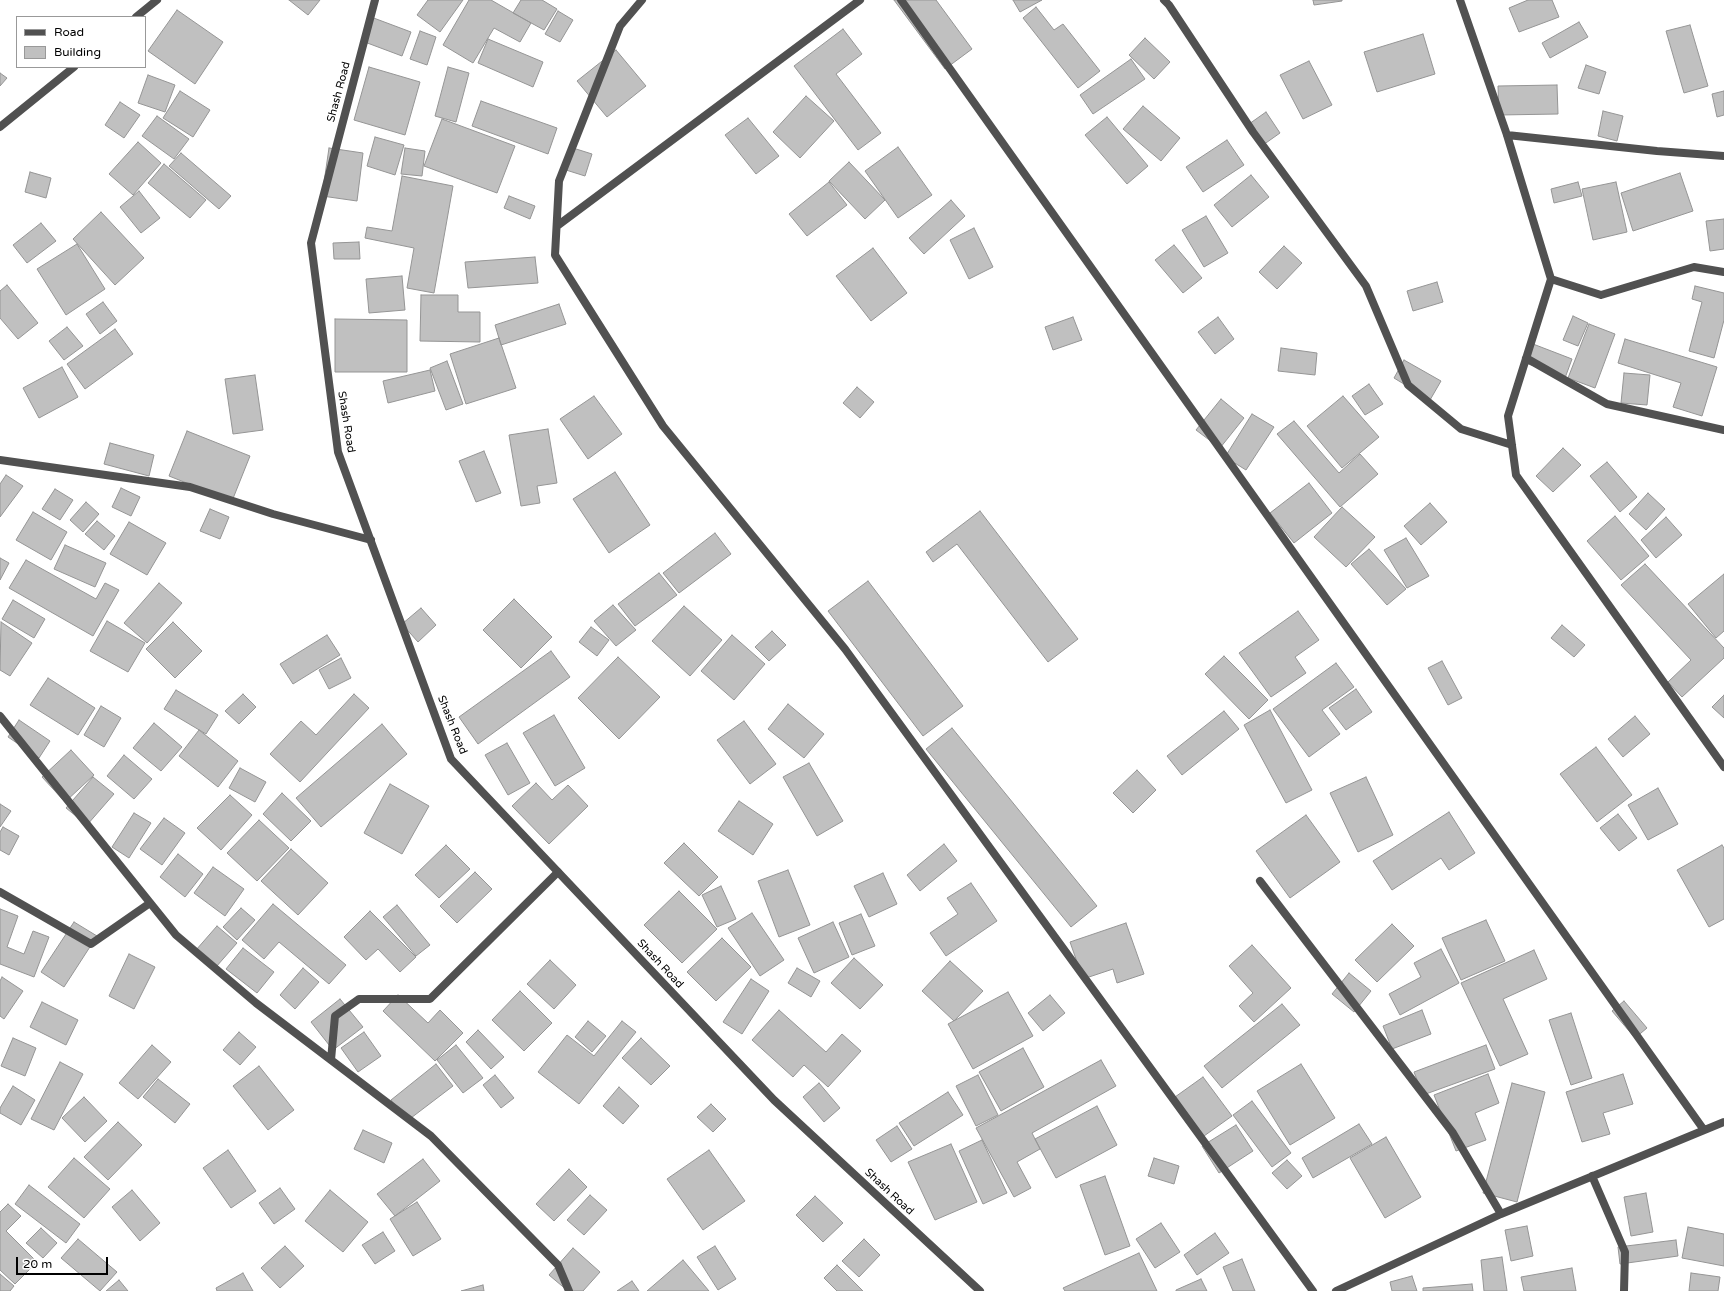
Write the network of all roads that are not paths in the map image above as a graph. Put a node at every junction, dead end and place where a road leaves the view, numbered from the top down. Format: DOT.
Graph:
graph roads {
  1 [pos="157,0"];
  2 [pos="375,0"];
  3 [pos="642,0"];
  4 [pos="860,0"];
  5 [pos="901,0"];
  6 [pos="1164,0"];
  7 [pos="1460,0"];
  8 [pos="137,16"];
  9 [pos="73,68"];
  10 [pos="0,127"];
  11 [pos="1507,135"];
  12 [pos="1724,156"];
  13 [pos="557,226"];
  14 [pos="1724,272"];
  15 [pos="1551,279"];
  16 [pos="1526,358"];
  17 [pos="1724,430"];
  18 [pos="1512,445"];
  19 [pos="0,460"];
  20 [pos="371,540"];
  21 [pos="0,716"];
  22 [pos="1724,767"];
  23 [pos="558,872"];
  24 [pos="1260,881"];
  25 [pos="0,892"];
  26 [pos="150,903"];
  27 [pos="331,1060"];
  28 [pos="1724,1122"];
  29 [pos="1704,1130"];
  30 [pos="1592,1176"];
  31 [pos="1500,1214"];
  32 [pos="569,1291"];
  33 [pos="980,1291"];
  34 [pos="1313,1291"];
  35 [pos="1336,1291"];
  36 [pos="1624,1291"];
  1 -- 8 [label="street"];
  2 -- 20 [label="street, Shash Road"];
  3 -- 13 [label="street"];
  4 -- 13 [label="street"];
  5 -- 29 [label="street"];
  6 -- 18 [label="street"];
  7 -- 11 [label="street"];
  9 -- 10 [label="street"];
  11 -- 12 [label="street"];
  11 -- 15 [label="street"];
  13 -- 34 [label="street"];
  14 -- 15 [label="street"];
  15 -- 16 [label="street"];
  16 -- 17 [label="street"];
  16 -- 18 [label="street"];
  18 -- 22 [label="street"];
  19 -- 20 [label="street"];
  20 -- 23 [label="street, Shash Road"];
  21 -- 26 [label="street"];
  23 -- 27 [label="street"];
  23 -- 33 [label="street, Shash Road"];
  24 -- 31 [label="street"];
  25 -- 26 [label="street"];
  26 -- 27 [label="street"];
  27 -- 32 [label="street"];
  28 -- 29 [label="street"];
  29 -- 30 [label="street"];
  30 -- 31 [label="street"];
  30 -- 36 [label="street"];
  31 -- 35 [label="street"];
}
